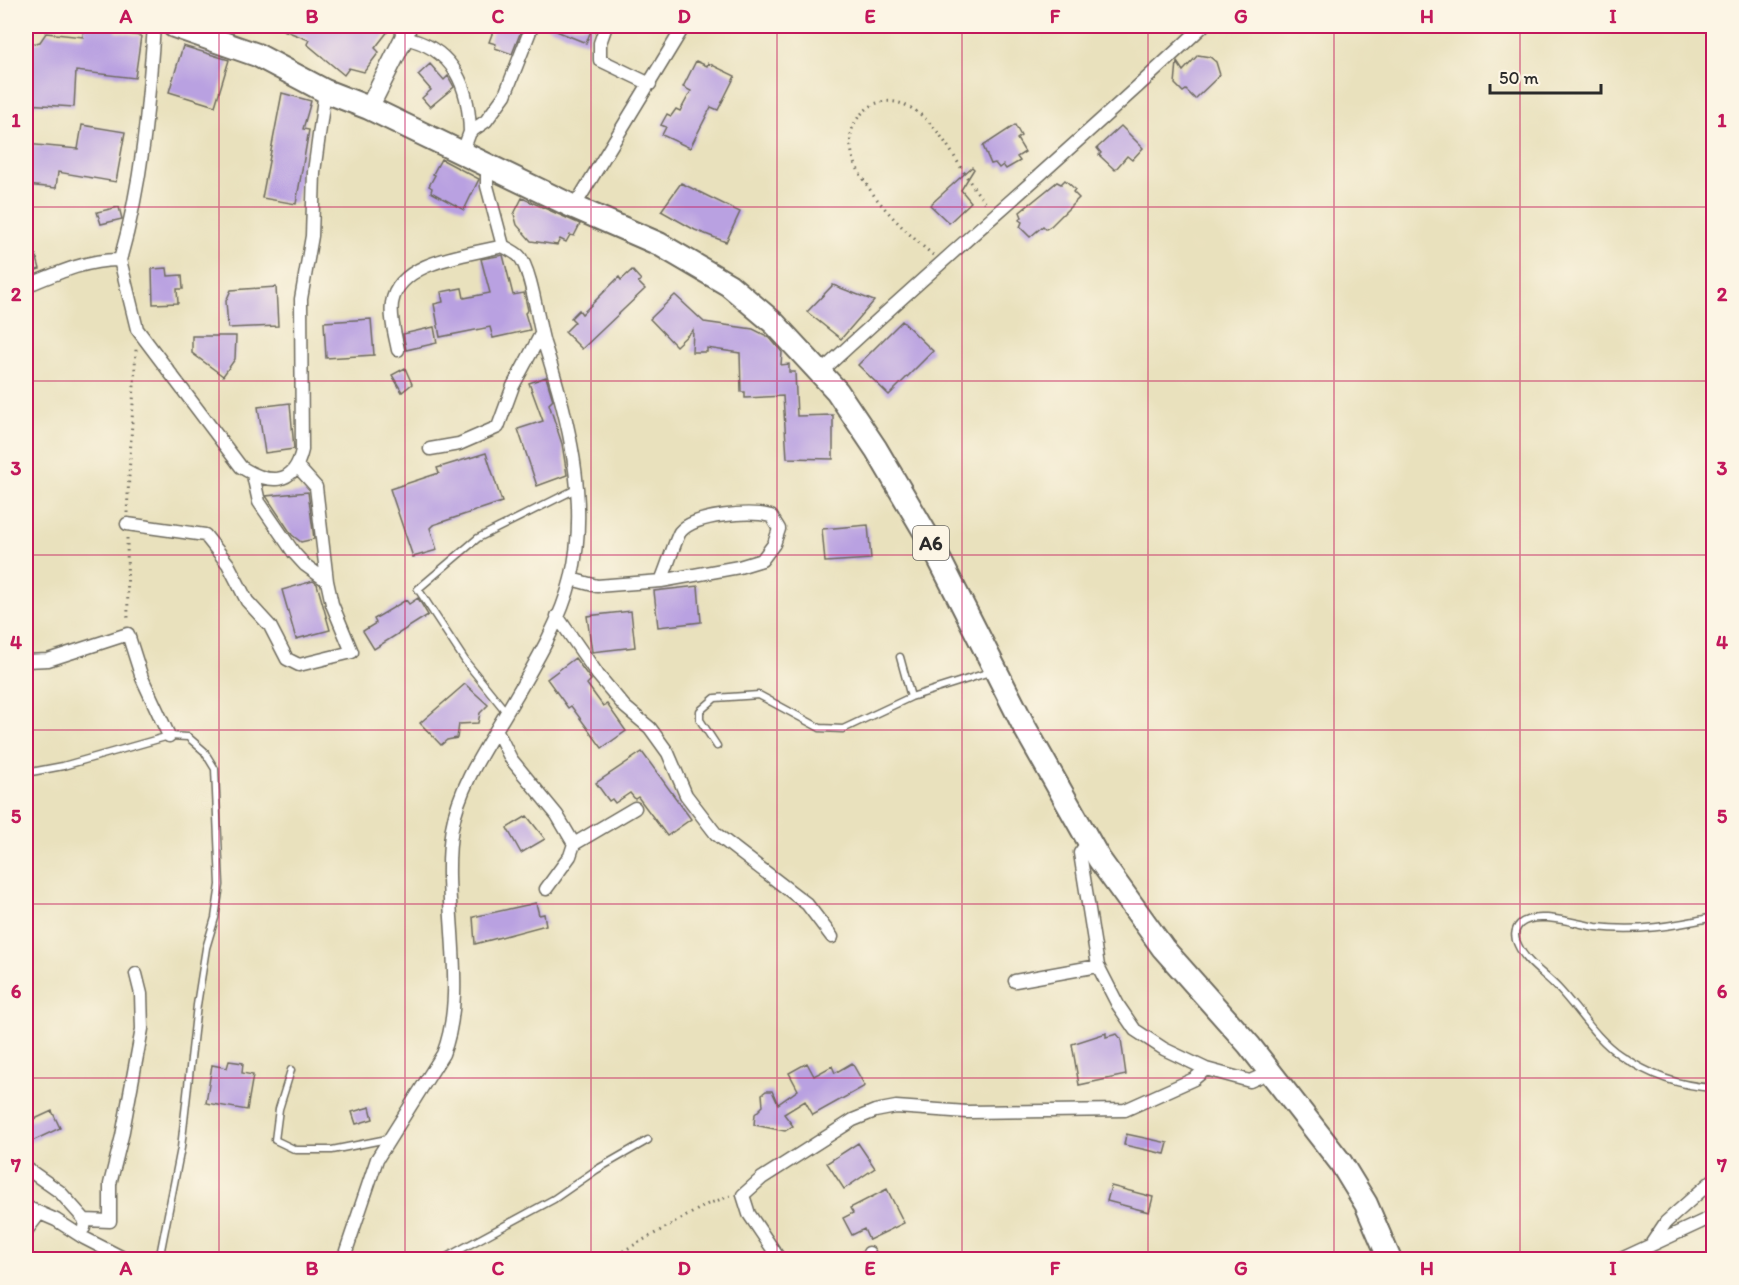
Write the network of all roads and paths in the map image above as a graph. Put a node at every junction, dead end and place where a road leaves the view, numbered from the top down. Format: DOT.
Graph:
graph roads {
  1 [pos="154,26"];
  2 [pos="174,26"];
  3 [pos="532,26"];
  4 [pos="606,26"];
  5 [pos="684,26"];
  6 [pos="1203,26"];
  7 [pos="406,32"];
  8 [pos="650,84"];
  9 [pos="325,91"];
  10 [pos="369,108"];
  11 [pos="466,142"];
  12 [pos="487,164"];
  13 [pos="574,207"];
  14 [pos="995,212"];
  15 [pos="503,246"];
  16 [pos="120,260"];
  17 [pos="941,261"];
  18 [pos="26,286"];
  19 [pos="137,329"];
  20 [pos="541,334"];
  21 [pos="398,350"];
  22 [pos="821,372"];
  23 [pos="430,449"];
  24 [pos="298,467"];
  25 [pos="253,475"];
  26 [pos="576,489"];
  27 [pos="127,524"];
  28 [pos="571,579"];
  29 [pos="327,581"];
  30 [pos="661,581"];
  31 [pos="557,616"];
  32 [pos="128,634"];
  33 [pos="900,657"];
  34 [pos="26,661"];
  35 [pos="995,671"];
  36 [pos="911,697"];
  37 [pos="507,713"];
  38 [pos="496,731"];
  39 [pos="169,736"];
  40 [pos="717,746"];
  41 [pos="26,773"];
  42 [pos="635,808"];
  43 [pos="1088,842"];
  44 [pos="574,844"];
  45 [pos="546,889"];
  46 [pos="1713,917"];
  47 [pos="832,937"];
  48 [pos="1098,966"];
  49 [pos="136,974"];
  50 [pos="1015,981"];
  51 [pos="1206,1069"];
  52 [pos="291,1070"];
  53 [pos="1270,1072"];
  54 [pos="1713,1088"];
  55 [pos="387,1139"];
  56 [pos="648,1140"];
  57 [pos="26,1168"];
  58 [pos="1713,1179"];
  59 [pos="743,1195"];
  60 [pos="26,1207"];
  61 [pos="39,1214"];
  62 [pos="1713,1216"];
  63 [pos="85,1220"];
  64 [pos="26,1231"];
  65 [pos="84,1238"];
  66 [pos="1652,1243"];
  67 [pos="128,1260"];
  68 [pos="159,1260"];
  69 [pos="343,1260"];
  70 [pos="441,1260"];
  71 [pos="607,1260"];
  72 [pos="780,1260"];
  73 [pos="1390,1260"];
  74 [pos="1619,1260"];
  1 -- 16 [label="street"];
  2 -- 9 [label="highway, A6"];
  3 -- 11 [label="street"];
  4 -- 8 [label="street"];
  5 -- 8 [label="street"];
  6 -- 14 [label="street"];
  7 -- 10 [label="street"];
  7 -- 11 [label="street"];
  8 -- 13 [label="street"];
  9 -- 10 [label="highway, A6"];
  9 -- 24 [label="street"];
  10 -- 11 [label="highway, A6"];
  11 -- 12 [label="highway, A6"];
  12 -- 13 [label="highway, A6"];
  12 -- 15 [label="street"];
  13 -- 22 [label="highway, A6"];
  14 -- 17 [label="street"];
  14 -- 17 [label="path"];
  15 -- 20 [label="street"];
  15 -- 21 [label="street"];
  16 -- 18 [label="street"];
  16 -- 19 [label="street"];
  17 -- 22 [label="street"];
  19 -- 25 [label="street"];
  19 -- 27 [label="path"];
  20 -- 23 [label="street"];
  20 -- 26 [label="street"];
  22 -- 35 [label="highway, A6"];
  24 -- 25 [label="street"];
  24 -- 29 [label="street"];
  25 -- 29 [label="street"];
  26 -- 28 [label="street"];
  26 -- 37 [label="lane"];
  27 -- 29 [label="street"];
  27 -- 32 [label="path"];
  28 -- 30 [label="street"];
  28 -- 31 [label="street"];
  30 -- 30 [label="street"];
  31 -- 37 [label="street"];
  31 -- 47 [label="street"];
  32 -- 34 [label="street"];
  32 -- 39 [label="street"];
  33 -- 36 [label="lane"];
  35 -- 36 [label="lane"];
  35 -- 43 [label="highway, A6"];
  36 -- 40 [label="lane"];
  37 -- 38 [label="street"];
  38 -- 44 [label="street"];
  38 -- 55 [label="street"];
  39 -- 41 [label="lane"];
  39 -- 68 [label="lane"];
  42 -- 44 [label="street"];
  43 -- 48 [label="street"];
  43 -- 53 [label="highway, A6"];
  44 -- 45 [label="street"];
  46 -- 54 [label="lane"];
  48 -- 50 [label="street"];
  48 -- 51 [label="street"];
  49 -- 63 [label="street"];
  51 -- 53 [label="street"];
  51 -- 59 [label="street"];
  52 -- 55 [label="lane"];
  53 -- 73 [label="highway, A6"];
  55 -- 69 [label="street"];
  56 -- 70 [label="lane"];
  57 -- 63 [label="street"];
  58 -- 66 [label="street"];
  59 -- 71 [label="path"];
  59 -- 72 [label="street"];
  60 -- 61 [label="street"];
  61 -- 64 [label="street"];
  61 -- 65 [label="street"];
  62 -- 66 [label="street"];
  63 -- 65 [label="street"];
  65 -- 67 [label="street"];
  66 -- 74 [label="street"];
}
